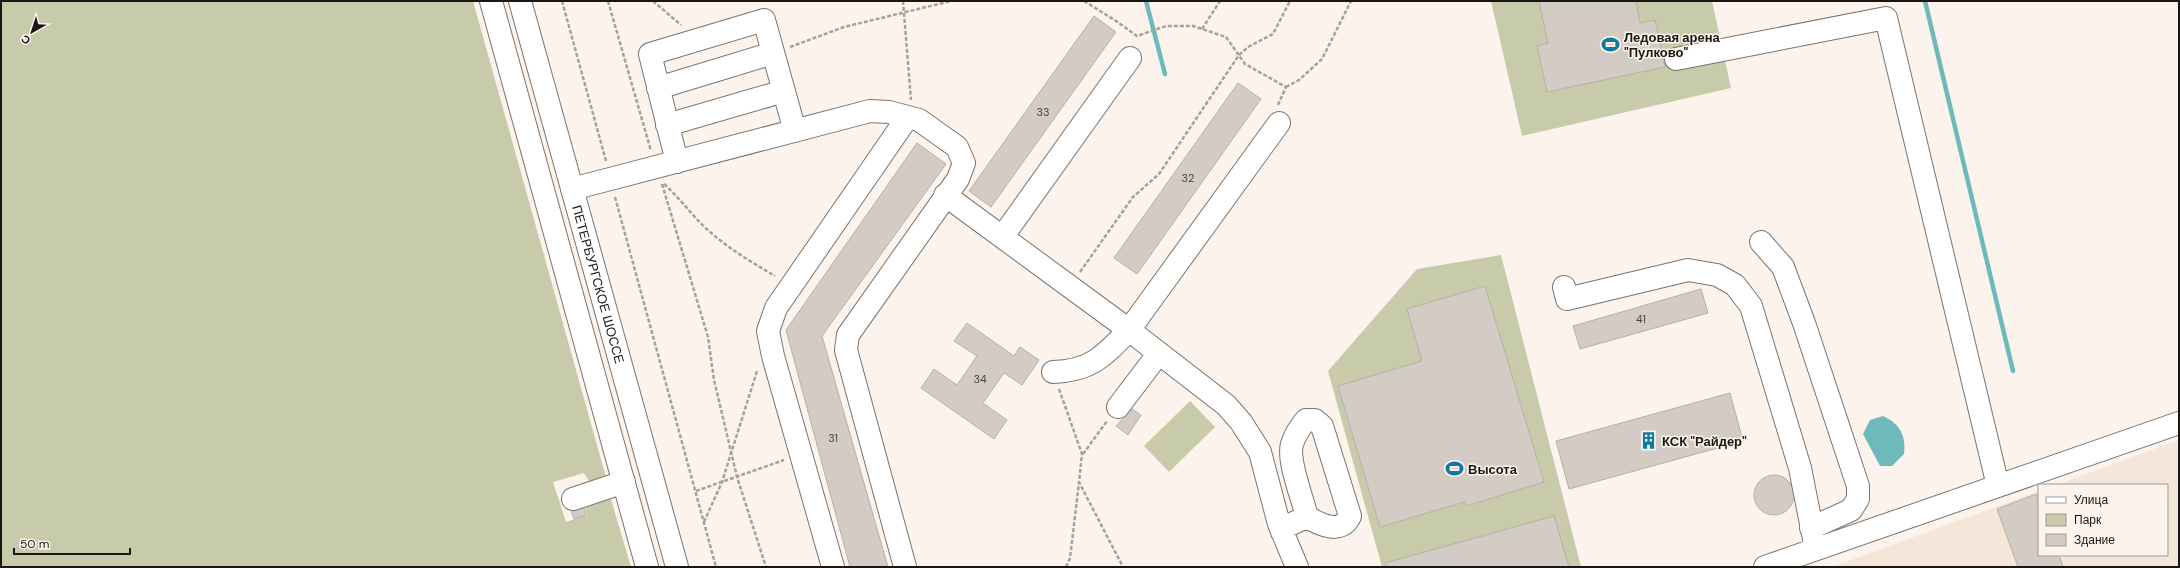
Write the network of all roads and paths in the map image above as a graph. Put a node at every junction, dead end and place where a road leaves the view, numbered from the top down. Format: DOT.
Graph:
graph roads {
  1 [pos="491,1"];
  2 [pos="520,1"];
  3 [pos="562,1"];
  4 [pos="608,1"];
  5 [pos="654,1"];
  6 [pos="902,1"];
  7 [pos="951,1"];
  8 [pos="1084,1"];
  9 [pos="1220,1"];
  10 [pos="1290,1"];
  11 [pos="1351,1"];
  12 [pos="904,12"];
  13 [pos="1202,29"];
  14 [pos="697,40"];
  15 [pos="779,51"];
  16 [pos="1239,55"];
  17 [pos="1130,58"];
  18 [pos="1676,59"];
  19 [pos="1286,87"];
  20 [pos="658,88"];
  21 [pos="784,91"];
  22 [pos="907,118"];
  23 [pos="1279,123"];
  24 [pos="667,125"];
  25 [pos="795,131"];
  26 [pos="666,170"];
  27 [pos="611,180"];
  28 [pos="572,189"];
  29 [pos="945,195"];
  30 [pos="1003,236"];
  31 [pos="1761,242"];
  32 [pos="792,285"];
  33 [pos="1070,286"];
  34 [pos="1564,287"];
  35 [pos="1129,330"];
  36 [pos="770,342"];
  37 [pos="1159,353"];
  38 [pos="1053,372"];
  39 [pos="1118,407"];
  40 [pos="2179,423"];
  41 [pos="731,454"];
  42 [pos="1082,454"];
  43 [pos="791,457"];
  44 [pos="737,477"];
  45 [pos="624,482"];
  46 [pos="722,482"];
  47 [pos="1079,482"];
  48 [pos="1998,486"];
  49 [pos="696,491"];
  50 [pos="573,499"];
  51 [pos="1307,517"];
  52 [pos="704,522"];
  53 [pos="1811,528"];
  54 [pos="1282,532"];
  55 [pos="1816,550"];
  56 [pos="647,567"];
  57 [pos="677,567"];
  58 [pos="716,567"];
  59 [pos="766,567"];
  60 [pos="833,567"];
  61 [pos="905,567"];
  62 [pos="1066,567"];
  63 [pos="1123,567"];
  64 [pos="1297,567"];
  65 [pos="1765,567"];
  1 -- 45 [label="main road"];
  2 -- 28 [label="main road, ПЕТЕРБУРГСКОЕ ШОССЕ"];
  3 -- 27 [label="path"];
  4 -- 26 [label="path"];
  5 -- 14 [label="path"];
  6 -- 12 [label="path"];
  7 -- 12 [label="path"];
  8 -- 13 [label="path"];
  9 -- 13 [label="path"];
  10 -- 16 [label="path"];
  11 -- 19 [label="path"];
  12 -- 15 [label="path"];
  12 -- 22 [label="path"];
  13 -- 16 [label="path"];
  14 -- 15 [label="main road"];
  14 -- 20 [label="main road"];
  15 -- 20 [label="main road"];
  15 -- 21 [label="main road"];
  16 -- 19 [label="path"];
  16 -- 33 [label="path"];
  17 -- 30 [label="main road"];
  18 -- 48 [label="main road"];
  19 -- 23 [label="path"];
  20 -- 24 [label="main road"];
  21 -- 24 [label="main road"];
  21 -- 25 [label="main road"];
  22 -- 25 [label="main road"];
  22 -- 29 [label="main road"];
  22 -- 32 [label="main road"];
  23 -- 35 [label="main road"];
  24 -- 26 [label="main road"];
  25 -- 26 [label="main road"];
  26 -- 27 [label="main road"];
  26 -- 32 [label="path"];
  26 -- 41 [label="path"];
  27 -- 28 [label="main road"];
  27 -- 49 [label="path"];
  28 -- 57 [label="main road, ПЕТЕРБУРГСКОЕ ШОССЕ"];
  29 -- 30 [label="main road"];
  29 -- 61 [label="main road"];
  30 -- 33 [label="main road"];
  31 -- 53 [label="main road"];
  32 -- 36 [label="main road"];
  33 -- 35 [label="main road"];
  34 -- 53 [label="main road"];
  35 -- 37 [label="main road"];
  35 -- 38 [label="main road"];
  36 -- 41 [label="path"];
  36 -- 60 [label="main road"];
  37 -- 39 [label="main road"];
  37 -- 54 [label="main road"];
  38 -- 42 [label="path"];
  39 -- 42 [label="path"];
  40 -- 48 [label="main road"];
  41 -- 44 [label="path"];
  41 -- 46 [label="path"];
  42 -- 47 [label="path"];
  43 -- 44 [label="path"];
  44 -- 46 [label="path"];
  44 -- 59 [label="path"];
  45 -- 50 [label="main road"];
  45 -- 56 [label="main road"];
  46 -- 49 [label="path"];
  46 -- 52 [label="path"];
  47 -- 62 [label="path"];
  47 -- 63 [label="path"];
  48 -- 55 [label="main road"];
  49 -- 52 [label="path"];
  51 -- 54 [label="main road"];
  52 -- 58 [label="path"];
  53 -- 55 [label="main road"];
  54 -- 64 [label="main road"];
  55 -- 65 [label="main road"];
}
